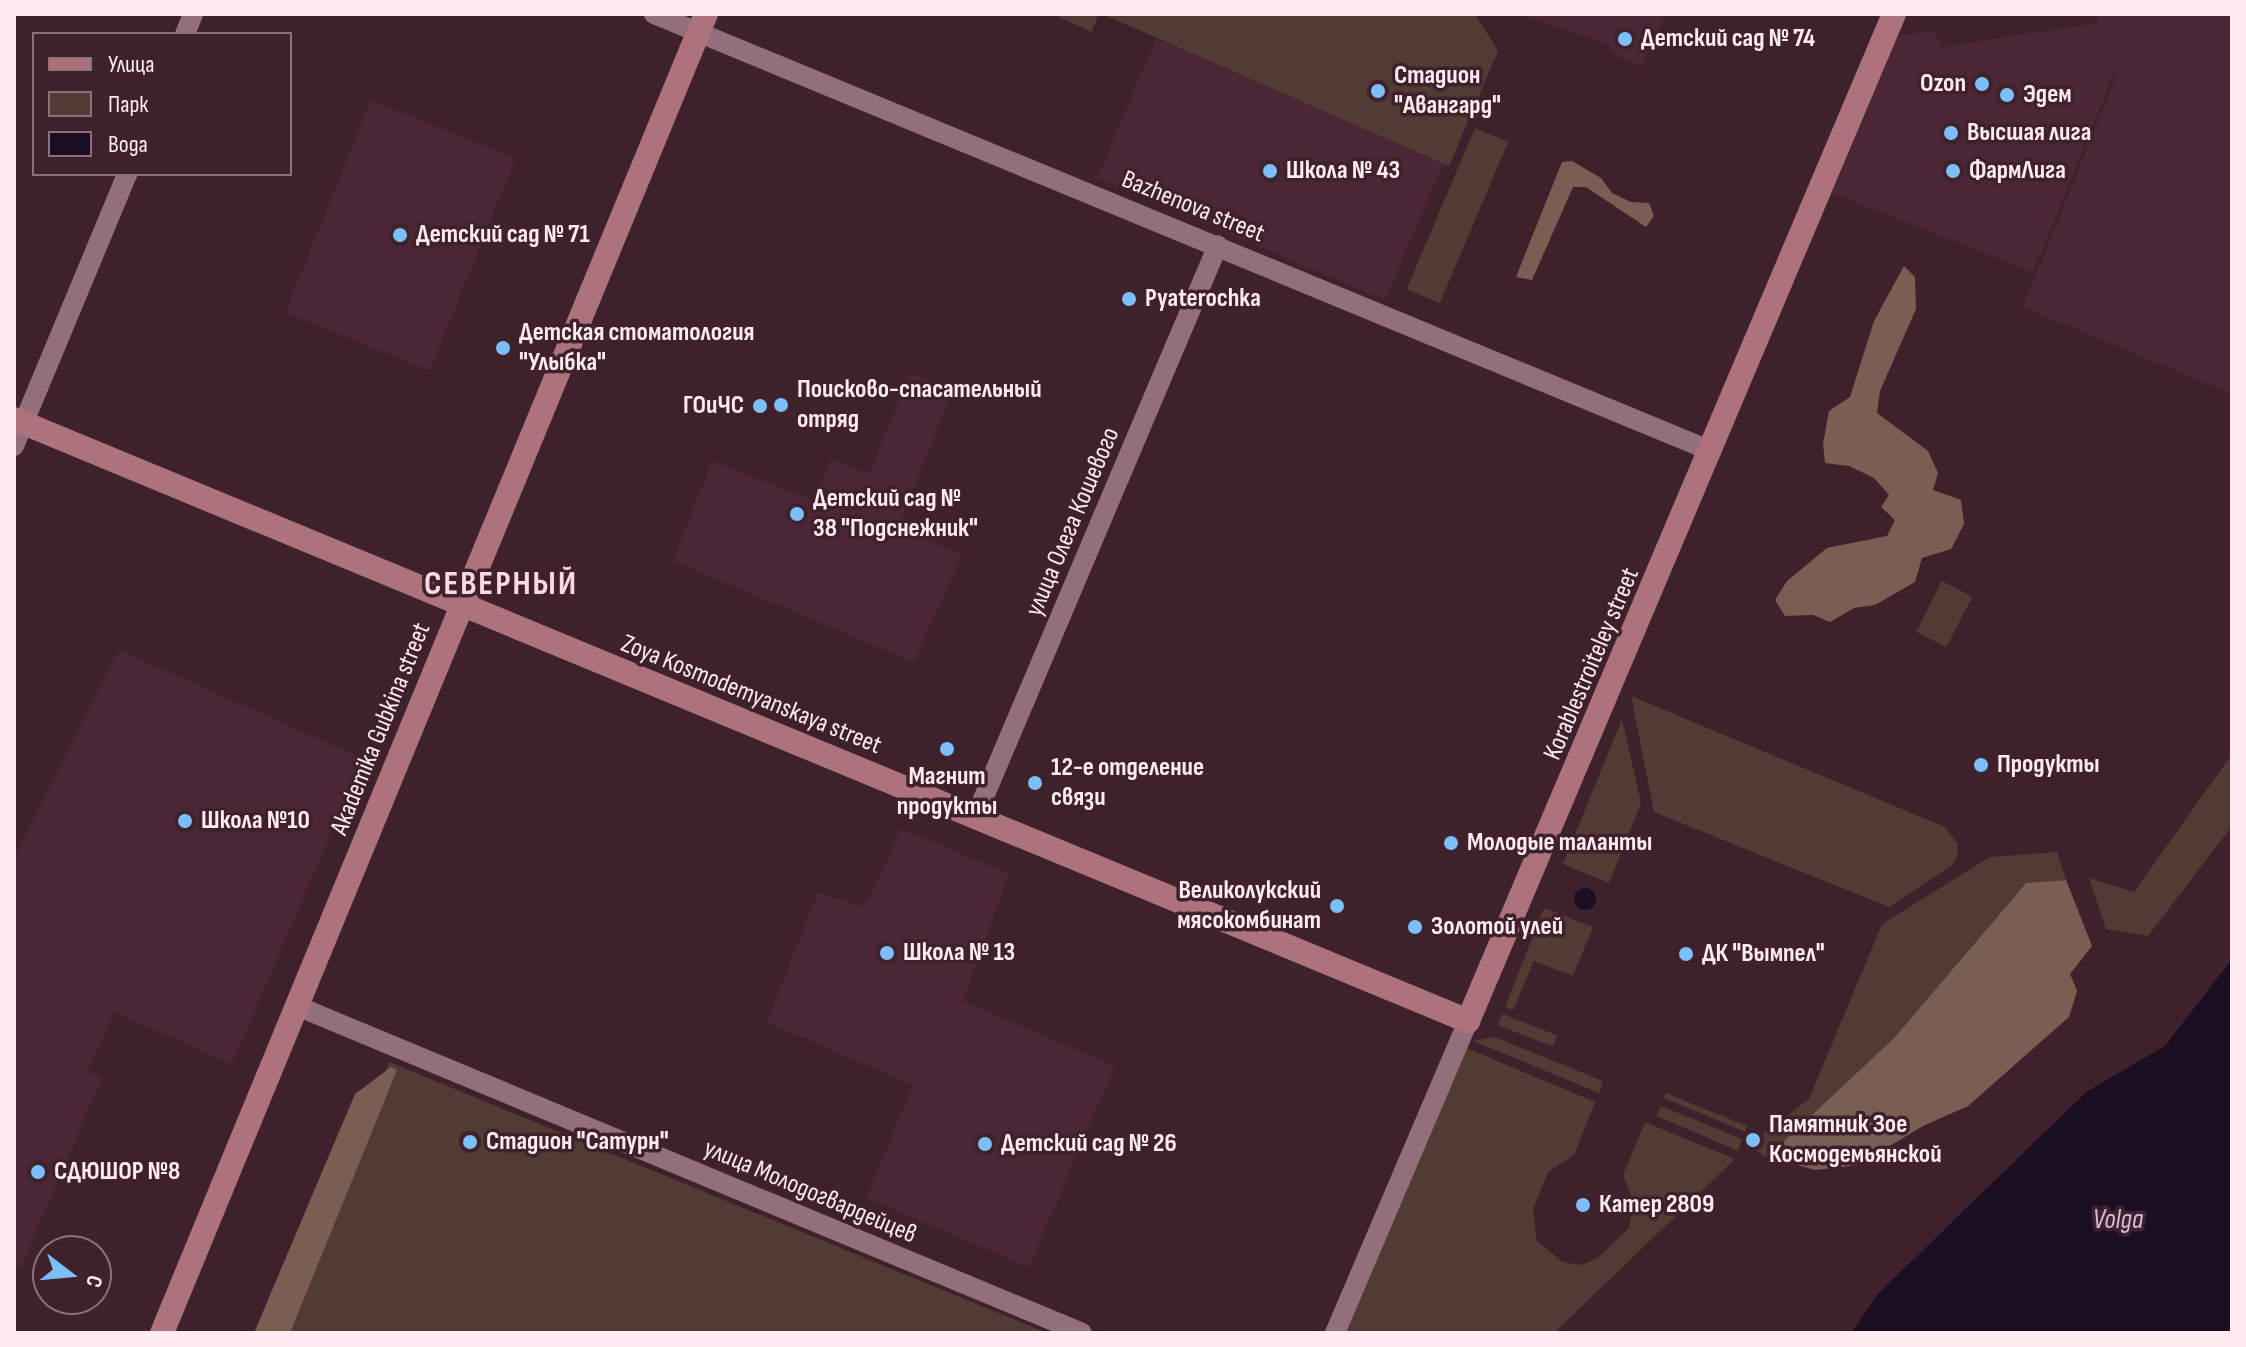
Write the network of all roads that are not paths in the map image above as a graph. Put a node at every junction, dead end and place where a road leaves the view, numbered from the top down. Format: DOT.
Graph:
graph roads {
  1 [pos="654,14"];
  2 [pos="1894,14"];
  3 [pos="702,23"];
  4 [pos="126,176"];
  5 [pos="1218,245"];
  6 [pos="19,421"];
  7 [pos="14,446"];
  8 [pos="1711,451"];
  9 [pos="462,607"];
  10 [pos="975,818"];
  11 [pos="297,1006"];
  12 [pos="1468,1021"];
  13 [pos="162,1333"];
  14 [pos="1082,1333"];
  15 [pos="1335,1333"];
  1 -- 3 [label="street, Bazhenova street"];
  2 -- 8 [label="street, Korablestroiteley street"];
  3 -- 5 [label="street, Bazhenova street"];
  3 -- 9 [label="street, Akademika Gubkina street"];
  4 -- 6 [label="street"];
  5 -- 8 [label="street, Bazhenova street"];
  5 -- 10 [label="street, улица Олега Кошевого"];
  6 -- 7 [label="street"];
  6 -- 9 [label="street, Zoya Kosmodemyanskaya street"];
  8 -- 12 [label="street, Korablestroiteley street"];
  9 -- 10 [label="street, Zoya Kosmodemyanskaya street"];
  9 -- 11 [label="street, Akademika Gubkina street"];
  10 -- 12 [label="street, Zoya Kosmodemyanskaya street"];
  11 -- 13 [label="street, Akademika Gubkina street"];
  11 -- 14 [label="street, улица Молодогвардейцев"];
  12 -- 15 [label="street, Korablestroiteley street"];
}
